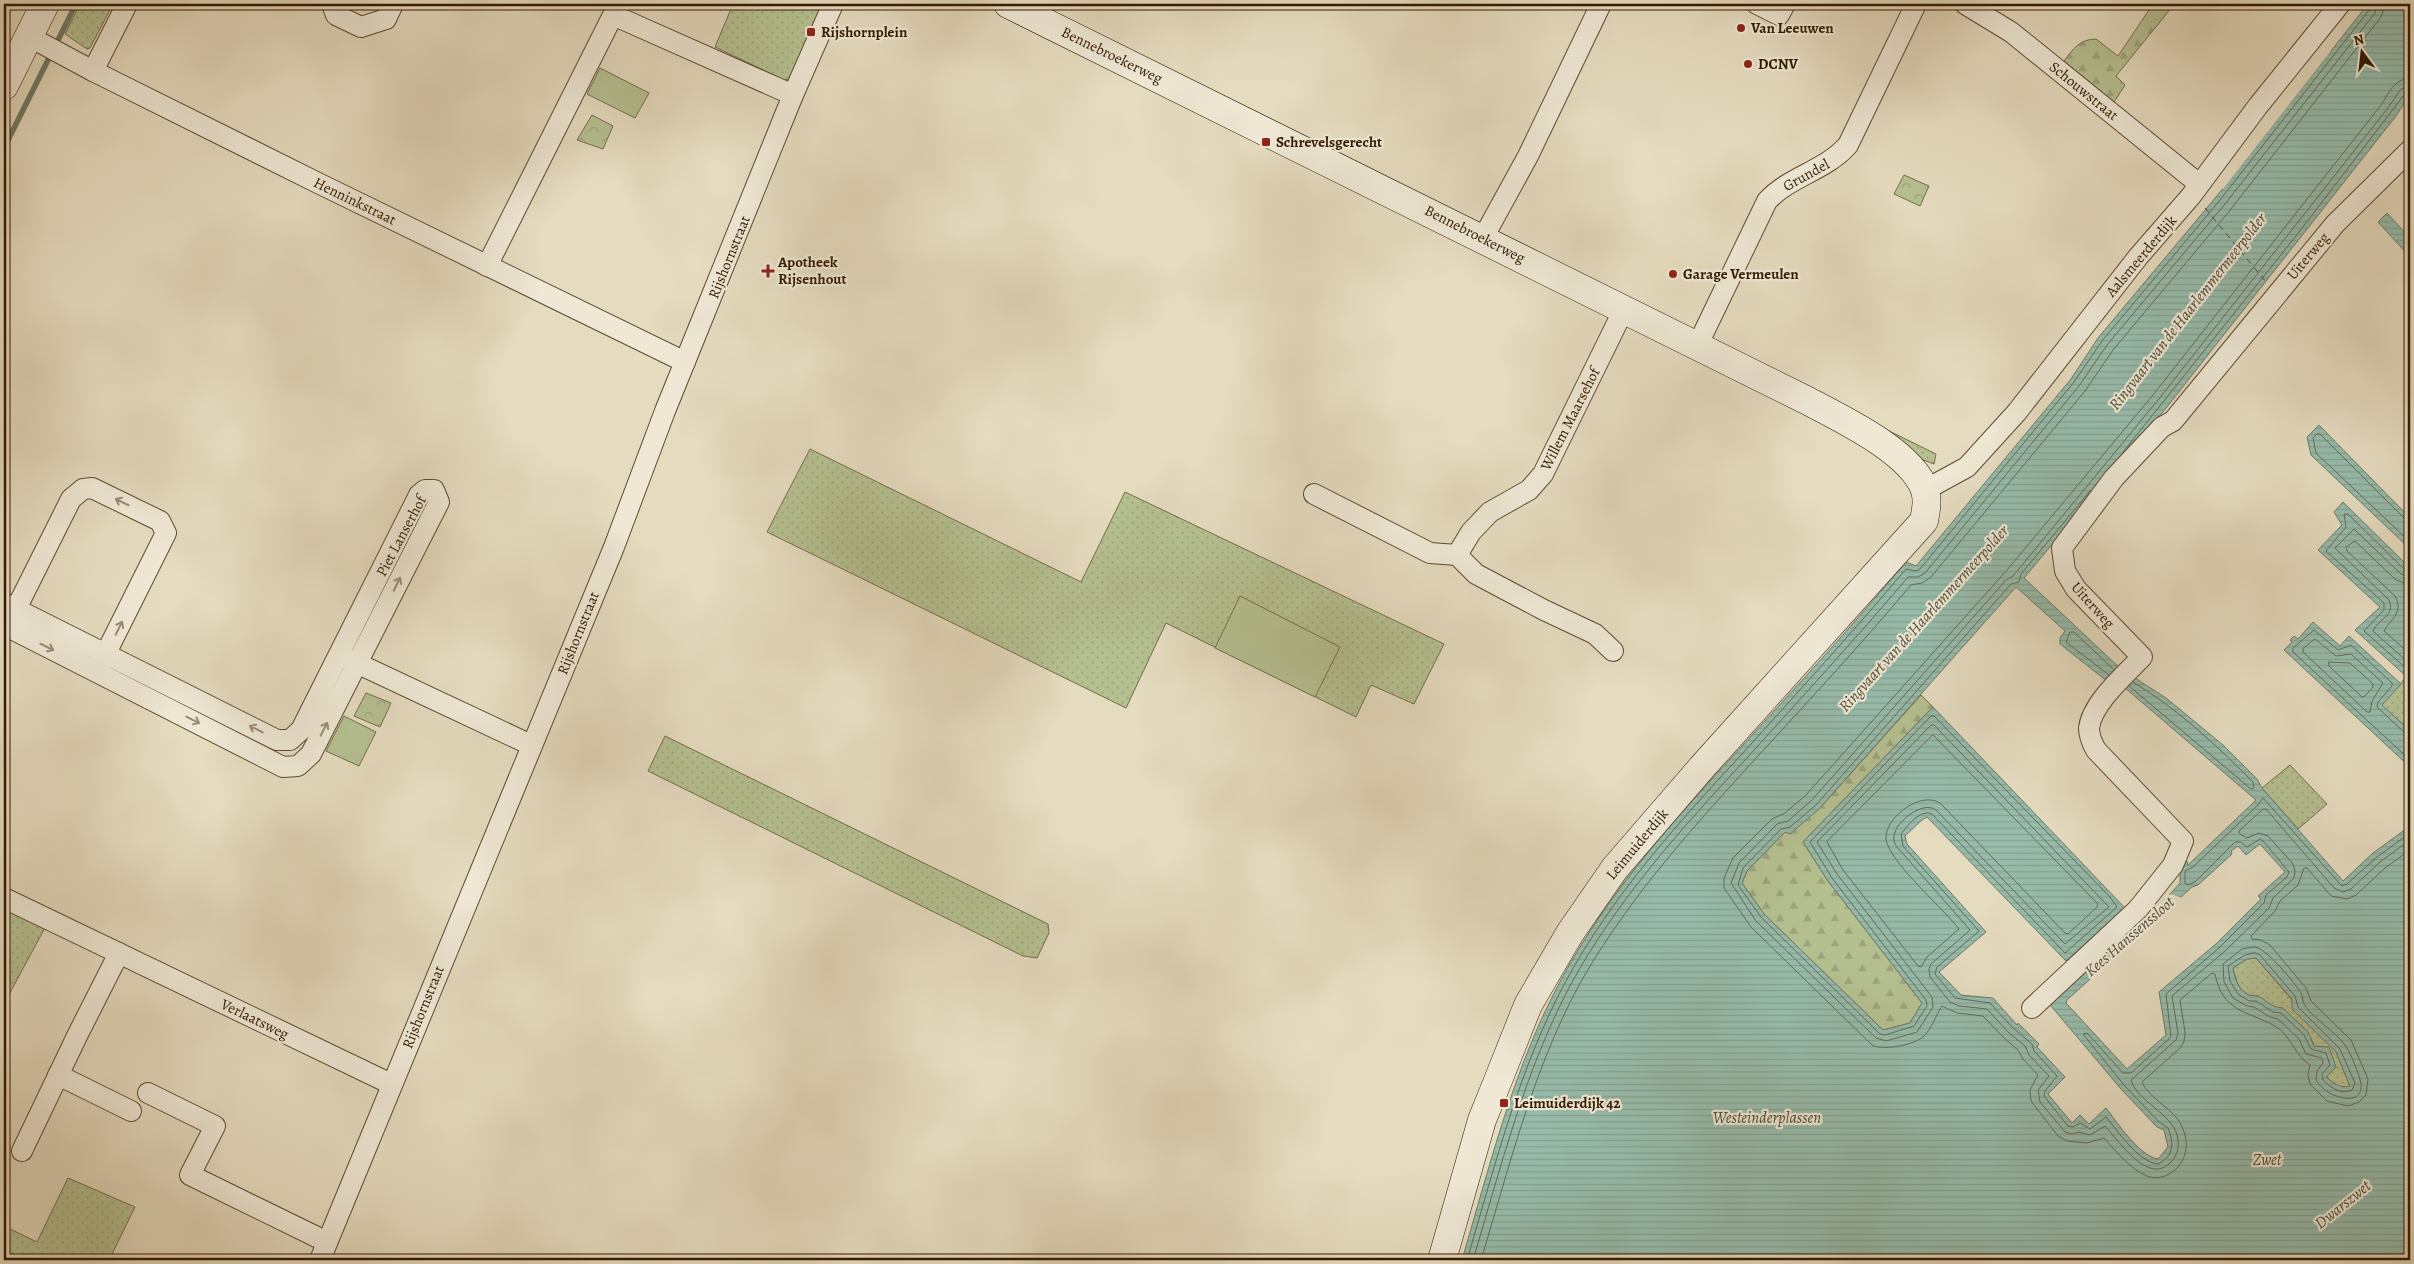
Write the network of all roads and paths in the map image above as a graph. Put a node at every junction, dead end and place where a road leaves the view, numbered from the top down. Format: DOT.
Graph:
graph roads {
  1 [pos="45,4"];
  2 [pos="127,4"];
  3 [pos="332,4"];
  4 [pos="393,4"];
  5 [pos="833,4"];
  6 [pos="1008,4"];
  7 [pos="1602,4"];
  8 [pos="1757,4"];
  9 [pos="1785,4"];
  10 [pos="1916,4"];
  11 [pos="1965,4"];
  12 [pos="2340,4"];
  13 [pos="36,40"];
  14 [pos="94,71"];
  15 [pos="4,86"];
  16 [pos="793,96"];
  17 [pos="2410,150"];
  18 [pos="2199,184"];
  19 [pos="1483,238"];
  20 [pos="487,266"];
  21 [pos="1624,309"];
  22 [pos="1692,342"];
  23 [pos="685,362"];
  24 [pos="1925,490"];
  25 [pos="1314,494"];
  26 [pos="1457,555"];
  27 [pos="10,606"];
  28 [pos="5,626"];
  29 [pos="1613,651"];
  30 [pos="339,655"];
  31 [pos="101,663"];
  32 [pos="359,664"];
  33 [pos="290,740"];
  34 [pos="532,745"];
  35 [pos="298,766"];
  36 [pos="4,898"];
  37 [pos="119,953"];
  38 [pos="2032,1008"];
  39 [pos="58,1075"];
  40 [pos="391,1084"];
  41 [pos="148,1093"];
  42 [pos="131,1112"];
  43 [pos="22,1151"];
  44 [pos="323,1251"];
  45 [pos="1442,1260"];
  1 -- 13 [label="street"];
  2 -- 14 [label="street"];
  3 -- 4 [label="street"];
  5 -- 16 [label="street, Rijshornstraat"];
  6 -- 19 [label="street, Bennebroekerweg"];
  7 -- 19 [label="street"];
  8 -- 9 [label="street"];
  10 -- 22 [label="street, Grundel"];
  11 -- 18 [label="street, Schouwstraat"];
  12 -- 18 [label="street, Aalsmeerderdijk"];
  13 -- 14 [label="street, Henninkstraat"];
  13 -- 15 [label="street"];
  14 -- 20 [label="street, Henninkstraat"];
  16 -- 20 [label="street"];
  16 -- 23 [label="street, Rijshornstraat"];
  17 -- 38 [label="street, Uiterweg"];
  18 -- 24 [label="street, Aalsmeerderdijk"];
  19 -- 21 [label="street, Bennebroekerweg"];
  20 -- 23 [label="street, Henninkstraat"];
  21 -- 22 [label="street, Bennebroekerweg"];
  21 -- 26 [label="street, Willem Maarsehof"];
  22 -- 24 [label="street, Bennebroekerweg"];
  23 -- 34 [label="street, Rijshornstraat"];
  24 -- 45 [label="street, Leimuiderdijk"];
  25 -- 26 [label="street"];
  26 -- 29 [label="street"];
  27 -- 28 [label="street"];
  27 -- 31 [label="street"];
  31 -- 27 [label="street, one-way"];
  28 -- 31 [label="street, one-way"];
  30 -- 32 [label="street"];
  32 -- 30 [label="street, Piet Lanserhof, one-way"];
  30 -- 33 [label="street, Piet Lanserhof"];
  33 -- 31 [label="street, one-way"];
  31 -- 35 [label="street, one-way"];
  32 -- 34 [label="street"];
  35 -- 32 [label="street, Piet Lanserhof, one-way"];
  33 -- 35 [label="street"];
  34 -- 40 [label="street, Rijshornstraat"];
  36 -- 37 [label="street, Verlaatsweg"];
  37 -- 39 [label="street"];
  37 -- 40 [label="street, Verlaatsweg"];
  39 -- 42 [label="street"];
  39 -- 43 [label="street"];
  40 -- 44 [label="street, Rijshornstraat"];
  41 -- 44 [label="street"];
}
